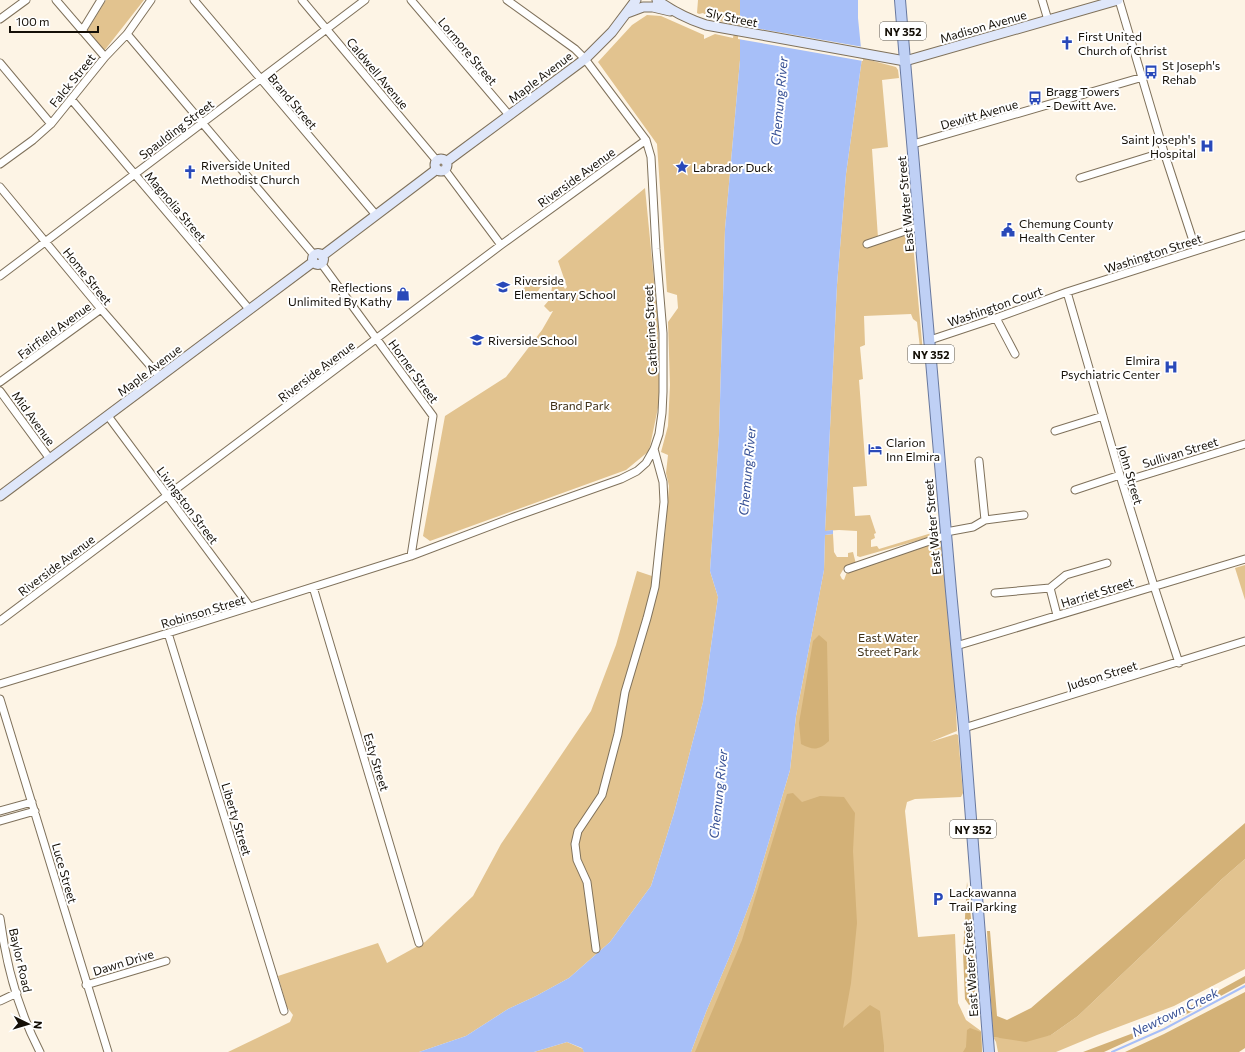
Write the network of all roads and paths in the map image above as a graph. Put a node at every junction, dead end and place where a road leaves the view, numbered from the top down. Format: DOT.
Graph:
graph roads {
  1 [pos="26,0"];
  2 [pos="56,0"];
  3 [pos="101,0"];
  4 [pos="151,0"];
  5 [pos="194,0"];
  6 [pos="302,0"];
  7 [pos="365,0"];
  8 [pos="411,0"];
  9 [pos="507,0"];
  10 [pos="636,0"];
  11 [pos="657,0"];
  12 [pos="900,0"];
  13 [pos="1042,0"];
  14 [pos="1118,0"];
  15 [pos="675,12"];
  16 [pos="627,13"];
  17 [pos="0,18"];
  18 [pos="1048,20"];
  19 [pos="327,29"];
  20 [pos="82,31"];
  21 [pos="127,34"];
  22 [pos="783,40"];
  23 [pos="105,57"];
  24 [pos="585,58"];
  25 [pos="0,62"];
  26 [pos="904,62"];
  27 [pos="1143,77"];
  28 [pos="261,79"];
  29 [pos="71,99"];
  30 [pos="509,115"];
  31 [pos="203,122"];
  32 [pos="51,124"];
  33 [pos="646,140"];
  34 [pos="913,144"];
  35 [pos="1164,152"];
  36 [pos="0,164"];
  37 [pos="441,166"];
  38 [pos="135,174"];
  39 [pos="1080,178"];
  40 [pos="0,187"];
  41 [pos="376,215"];
  42 [pos="920,226"];
  43 [pos="1245,235"];
  44 [pos="45,241"];
  45 [pos="867,244"];
  46 [pos="501,245"];
  47 [pos="1196,250"];
  48 [pos="318,259"];
  49 [pos="0,276"];
  50 [pos="1067,292"];
  51 [pos="101,309"];
  52 [pos="249,309"];
  53 [pos="996,318"];
  54 [pos="377,338"];
  55 [pos="930,340"];
  56 [pos="1016,354"];
  57 [pos="160,377"];
  58 [pos="0,382"];
  59 [pos="0,390"];
  60 [pos="108,416"];
  61 [pos="1103,416"];
  62 [pos="1055,431"];
  63 [pos="1245,444"];
  64 [pos="654,449"];
  65 [pos="50,459"];
  66 [pos="978,461"];
  67 [pos="1121,479"];
  68 [pos="1075,490"];
  69 [pos="0,496"];
  70 [pos="167,496"];
  71 [pos="1024,515"];
  72 [pos="985,520"];
  73 [pos="946,534"];
  74 [pos="411,556"];
  75 [pos="1245,559"];
  76 [pos="1106,563"];
  77 [pos="848,569"];
  78 [pos="1154,586"];
  79 [pos="313,587"];
  80 [pos="1050,588"];
  81 [pos="995,593"];
  82 [pos="250,608"];
  83 [pos="1057,615"];
  84 [pos="0,621"];
  85 [pos="168,633"];
  86 [pos="1245,641"];
  87 [pos="956,646"];
  88 [pos="1179,663"];
  89 [pos="0,684"];
  90 [pos="0,700"];
  91 [pos="964,728"];
  92 [pos="32,802"];
  93 [pos="0,811"];
  94 [pos="35,811"];
  95 [pos="0,821"];
  96 [pos="0,918"];
  97 [pos="419,943"];
  98 [pos="596,949"];
  99 [pos="166,961"];
  100 [pos="86,985"];
  101 [pos="16,993"];
  102 [pos="0,1000"];
  103 [pos="284,1012"];
  104 [pos="40,1052"];
  105 [pos="108,1052"];
  106 [pos="989,1052"];
  1 -- 17 [label="street"];
  2 -- 20 [label="street"];
  3 -- 20 [label="street"];
  4 -- 21 [label="street, Falck Street"];
  5 -- 28 [label="street, Brand Street"];
  6 -- 19 [label="street, Caldwell Avenue"];
  7 -- 19 [label="street, Spaulding Street"];
  8 -- 30 [label="street, Lormore Street"];
  9 -- 24 [label="street, Catherine Street"];
  10 -- 16 [label="main road, Maple Avenue"];
  11 -- 15 [label="main road, Sly Street"];
  12 -- 26 [label="main road, East Water Street / NY 352"];
  13 -- 18 [label="street"];
  14 -- 18 [label="main road, Madison Avenue / NY 352"];
  14 -- 27 [label="street"];
  15 -- 16 [label="main road"];
  15 -- 22 [label="main road, Sly Street"];
  16 -- 24 [label="main road, Maple Avenue"];
  18 -- 26 [label="main road, Madison Avenue / NY 352"];
  19 -- 28 [label="street, Spaulding Street"];
  19 -- 37 [label="street, Caldwell Avenue"];
  20 -- 23 [label="street"];
  21 -- 23 [label="street, Falck Street"];
  21 -- 31 [label="street, Horner Street"];
  22 -- 26 [label="main road, Madison Avenue"];
  23 -- 29 [label="street, Falck Street"];
  24 -- 30 [label="main road, Maple Avenue"];
  24 -- 33 [label="street, Catherine Street"];
  25 -- 32 [label="street"];
  26 -- 34 [label="main road, East Water Street / NY 352"];
  27 -- 34 [label="street, Dewitt Avenue"];
  27 -- 35 [label="street"];
  28 -- 31 [label="street, Spaulding Street"];
  28 -- 41 [label="street, Brand Street"];
  29 -- 32 [label="street, Falck Street"];
  29 -- 38 [label="street, Magnolia Street"];
  30 -- 37 [label="main road, Maple Avenue"];
  31 -- 38 [label="street, Spaulding Street"];
  31 -- 48 [label="street, Horner Street"];
  32 -- 36 [label="street, Falck Street"];
  33 -- 46 [label="street, Riverside Avenue"];
  33 -- 64 [label="street, Catherine Street"];
  34 -- 42 [label="main road, East Water Street / NY 352"];
  35 -- 39 [label="street"];
  35 -- 47 [label="street"];
  37 -- 41 [label="main road, Maple Avenue"];
  37 -- 46 [label="street, Caldwell Avenue"];
  38 -- 44 [label="street, Spaulding Street"];
  38 -- 52 [label="street, Magnolia Street"];
  40 -- 44 [label="street, Home Street"];
  41 -- 48 [label="main road, Maple Avenue"];
  42 -- 45 [label="street"];
  42 -- 55 [label="main road, East Water Street / NY 352"];
  43 -- 47 [label="street, Washington Street"];
  44 -- 49 [label="street, Spaulding Street"];
  44 -- 51 [label="street, Home Street"];
  46 -- 54 [label="street, Riverside Avenue"];
  47 -- 50 [label="street, Washington Street"];
  48 -- 52 [label="main road, Maple Avenue"];
  48 -- 54 [label="street, Horner Street"];
  50 -- 53 [label="street, Washington Court"];
  50 -- 61 [label="street, John Street"];
  51 -- 57 [label="street, Home Street"];
  51 -- 58 [label="street, Fairfield Avenue"];
  52 -- 57 [label="main road, Maple Avenue"];
  53 -- 55 [label="street, Washington Court"];
  53 -- 56 [label="street"];
  54 -- 70 [label="street, Riverside Avenue"];
  54 -- 74 [label="street, Horner Street"];
  55 -- 73 [label="main road, East Water Street / NY 352"];
  57 -- 60 [label="main road, Maple Avenue"];
  59 -- 65 [label="street, Mid Avenue"];
  60 -- 65 [label="main road, Maple Avenue"];
  60 -- 70 [label="street, Livingston Street"];
  61 -- 62 [label="street"];
  61 -- 67 [label="street, John Street"];
  63 -- 67 [label="street, Sullivan Street"];
  64 -- 74 [label="street, Catherine Street"];
  64 -- 98 [label="street"];
  65 -- 69 [label="main road, Maple Avenue"];
  66 -- 72 [label="street"];
  67 -- 68 [label="street, Sullivan Street"];
  67 -- 78 [label="street, John Street"];
  70 -- 82 [label="street, Livingston Street"];
  70 -- 84 [label="street, Riverside Avenue"];
  71 -- 72 [label="street"];
  72 -- 73 [label="street"];
  73 -- 77 [label="street"];
  73 -- 87 [label="main road, East Water Street / NY 352"];
  74 -- 79 [label="street, Robinson Street"];
  75 -- 78 [label="street, Harriet Street"];
  76 -- 80 [label="street"];
  78 -- 83 [label="street, Harriet Street"];
  78 -- 88 [label="street, John Street"];
  79 -- 82 [label="street, Robinson Street"];
  79 -- 97 [label="street, Esty Street"];
  80 -- 81 [label="street"];
  80 -- 83 [label="street"];
  82 -- 85 [label="street, Robinson Street"];
  83 -- 87 [label="street, Harriet Street"];
  85 -- 89 [label="street, Robinson Street"];
  85 -- 103 [label="street, Liberty Street"];
  86 -- 88 [label="street, Judson Street"];
  87 -- 91 [label="main road, East Water Street / NY 352"];
  88 -- 91 [label="street, Judson Street"];
  90 -- 92 [label="street, Luce Street"];
  91 -- 106 [label="main road, East Water Street / NY 352"];
  92 -- 93 [label="street"];
  92 -- 94 [label="street, Luce Street"];
  94 -- 95 [label="street"];
  94 -- 100 [label="street, Luce Street"];
  96 -- 101 [label="street, Baylor Road"];
  99 -- 100 [label="street, Dawn Drive"];
  100 -- 105 [label="street, Luce Street"];
  101 -- 102 [label="street"];
  101 -- 104 [label="street, Baylor Road"];
}
